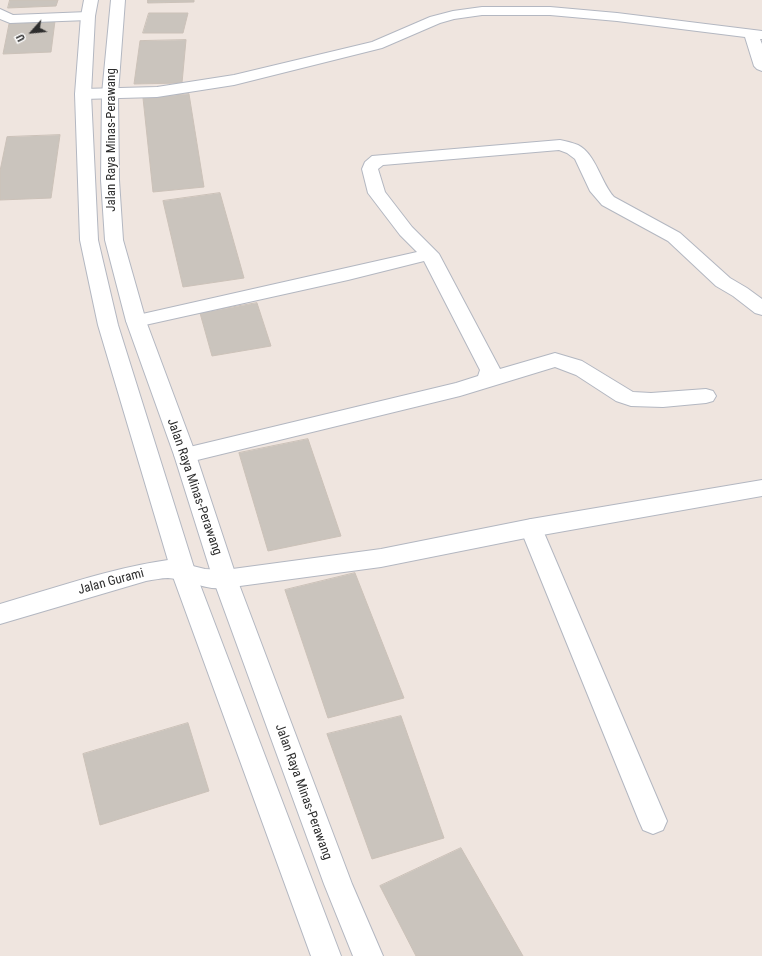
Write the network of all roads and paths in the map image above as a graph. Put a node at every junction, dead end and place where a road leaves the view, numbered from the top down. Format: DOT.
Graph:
graph roads {
  1 [pos="118,0"];
  2 [pos="89,8"];
  3 [pos="0,14"];
  4 [pos="756,34"];
  5 [pos="762,66"];
  6 [pos="83,94"];
  7 [pos="110,94"];
  8 [pos="430,254"];
  9 [pos="762,310"];
  10 [pos="136,321"];
  11 [pos="487,380"];
  12 [pos="706,396"];
  13 [pos="185,455"];
  14 [pos="762,488"];
  15 [pos="531,528"];
  16 [pos="184,574"];
  17 [pos="225,579"];
  18 [pos="0,614"];
  19 [pos="653,821"];
  20 [pos="326,956"];
  21 [pos="368,956"];
  1 -- 7 [label="street, Jalan Raya Minas-Perawang"];
  2 -- 3 [label="street"];
  2 -- 6 [label="street, Jalan Raya Minas-Perawang"];
  4 -- 5 [label="street"];
  4 -- 7 [label="street"];
  6 -- 7 [label="street"];
  6 -- 16 [label="street, Jalan Raya Minas-Perawang"];
  7 -- 10 [label="street, Jalan Raya Minas-Perawang"];
  8 -- 9 [label="street"];
  8 -- 10 [label="street"];
  8 -- 11 [label="street"];
  10 -- 13 [label="street, Jalan Raya Minas-Perawang"];
  11 -- 12 [label="street"];
  11 -- 13 [label="street"];
  13 -- 17 [label="street, Jalan Raya Minas-Perawang"];
  14 -- 15 [label="street, Jalan Gurami"];
  15 -- 17 [label="street, Jalan Gurami"];
  15 -- 19 [label="street"];
  16 -- 17 [label="street, Jalan Gurami"];
  16 -- 18 [label="street, Jalan Gurami"];
  16 -- 20 [label="street, Jalan Raya Minas-Perawang"];
  17 -- 21 [label="street, Jalan Raya Minas-Perawang"];
}
